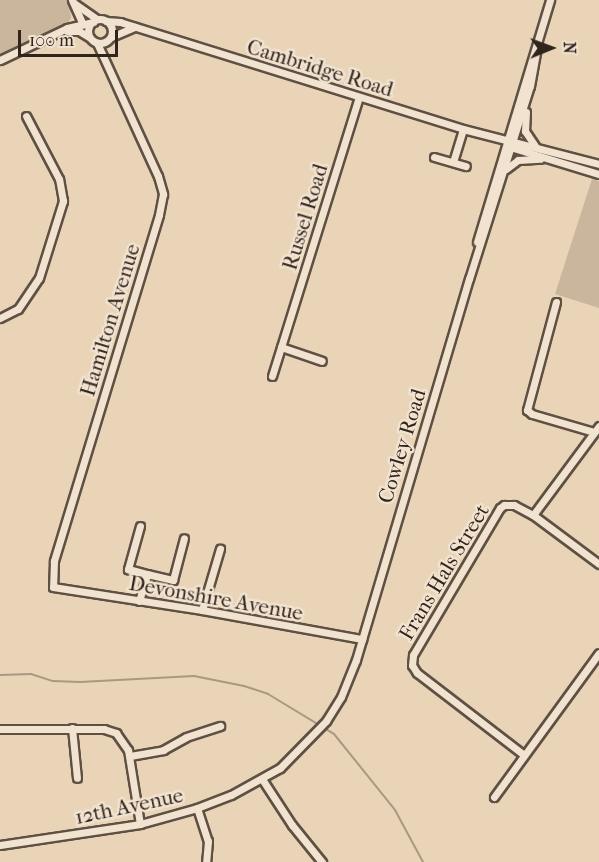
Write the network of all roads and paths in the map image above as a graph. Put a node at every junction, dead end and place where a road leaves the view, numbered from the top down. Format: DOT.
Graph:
graph roads {
  1 [pos="550,0"];
  2 [pos="73,4"];
  3 [pos="95,20"];
  4 [pos="106,21"];
  5 [pos="82,24"];
  6 [pos="135,27"];
  7 [pos="63,29"];
  8 [pos="88,35"];
  9 [pos="109,38"];
  10 [pos="538,42"];
  11 [pos="97,43"];
  12 [pos="104,58"];
  13 [pos="0,60"];
  14 [pos="530,86"];
  15 [pos="359,97"];
  16 [pos="26,116"];
  17 [pos="463,129"];
  18 [pos="509,143"];
  19 [pos="538,148"];
  20 [pos="434,157"];
  21 [pos="545,159"];
  22 [pos="453,162"];
  23 [pos="599,164"];
  24 [pos="466,166"];
  25 [pos="599,174"];
  26 [pos="501,178"];
  27 [pos="474,263"];
  28 [pos="556,302"];
  29 [pos="0,318"];
  30 [pos="282,347"];
  31 [pos="322,361"];
  32 [pos="272,376"];
  33 [pos="597,429"];
  34 [pos="533,515"];
  35 [pos="140,526"];
  36 [pos="184,538"];
  37 [pos="220,549"];
  38 [pos="599,564"];
  39 [pos="147,574"];
  40 [pos="64,589"];
  41 [pos="139,601"];
  42 [pos="202,610"];
  43 [pos="362,639"];
  44 [pos="599,654"];
  45 [pos="220,726"];
  46 [pos="72,728"];
  47 [pos="0,729"];
  48 [pos="524,755"];
  49 [pos="130,756"];
  50 [pos="77,777"];
  51 [pos="262,779"];
  52 [pos="494,797"];
  53 [pos="197,808"];
  54 [pos="140,824"];
  55 [pos="0,845"];
  56 [pos="206,862"];
  57 [pos="322,862"];
  1 -- 10 [label="street, Cowley Road"];
  2 -- 3 [label="street"];
  2 -- 5 [label="street"];
  2 -- 7 [label="street"];
  3 -- 4 [label="street"];
  3 -- 5 [label="street"];
  3 -- 8 [label="street"];
  4 -- 6 [label="street, Cambridge Road"];
  4 -- 9 [label="street"];
  5 -- 7 [label="street"];
  5 -- 8 [label="street"];
  6 -- 9 [label="street"];
  6 -- 15 [label="street, Cambridge Road"];
  7 -- 8 [label="street"];
  7 -- 13 [label="street"];
  8 -- 11 [label="street"];
  9 -- 11 [label="street"];
  9 -- 12 [label="street"];
  10 -- 14 [label="street, Cowley Road"];
  10 -- 18 [label="street, Cowley Road"];
  11 -- 12 [label="street, Hamilton Avenue"];
  12 -- 40 [label="street, Hamilton Avenue"];
  14 -- 18 [label="street, Cowley Road"];
  14 -- 19 [label="street"];
  15 -- 17 [label="street, Cambridge Road"];
  15 -- 30 [label="street, Russel Road"];
  16 -- 29 [label="street"];
  17 -- 18 [label="street, Cambridge Road"];
  17 -- 22 [label="street"];
  18 -- 19 [label="street, Cambridge Road"];
  18 -- 21 [label="street, Cambridge Road"];
  18 -- 26 [label="street, Cowley Road"];
  18 -- 27 [label="street, Cowley Road"];
  19 -- 23 [label="street, Cambridge Road"];
  20 -- 22 [label="street"];
  21 -- 25 [label="street, Cambridge Road"];
  21 -- 26 [label="street"];
  22 -- 24 [label="street"];
  26 -- 27 [label="street, Cowley Road"];
  27 -- 43 [label="street, Cowley Road"];
  28 -- 33 [label="street"];
  30 -- 31 [label="street"];
  30 -- 32 [label="street, Russel Road"];
  33 -- 34 [label="street"];
  34 -- 38 [label="street"];
  34 -- 48 [label="street, Frans Hals Street"];
  35 -- 39 [label="street"];
  36 -- 39 [label="street"];
  37 -- 42 [label="street"];
  39 -- 41 [label="street"];
  40 -- 41 [label="street, Devonshire Avenue"];
  41 -- 42 [label="street, Devonshire Avenue"];
  42 -- 43 [label="street, Devonshire Avenue"];
  43 -- 51 [label="street, 12th Avenue"];
  44 -- 48 [label="street"];
  45 -- 49 [label="street"];
  46 -- 47 [label="street"];
  46 -- 49 [label="street"];
  46 -- 50 [label="street"];
  48 -- 52 [label="street"];
  49 -- 54 [label="street"];
  51 -- 53 [label="street, 12th Avenue"];
  51 -- 57 [label="street"];
  53 -- 54 [label="street, 12th Avenue"];
  53 -- 56 [label="street"];
  54 -- 55 [label="street, 12th Avenue"];
}
